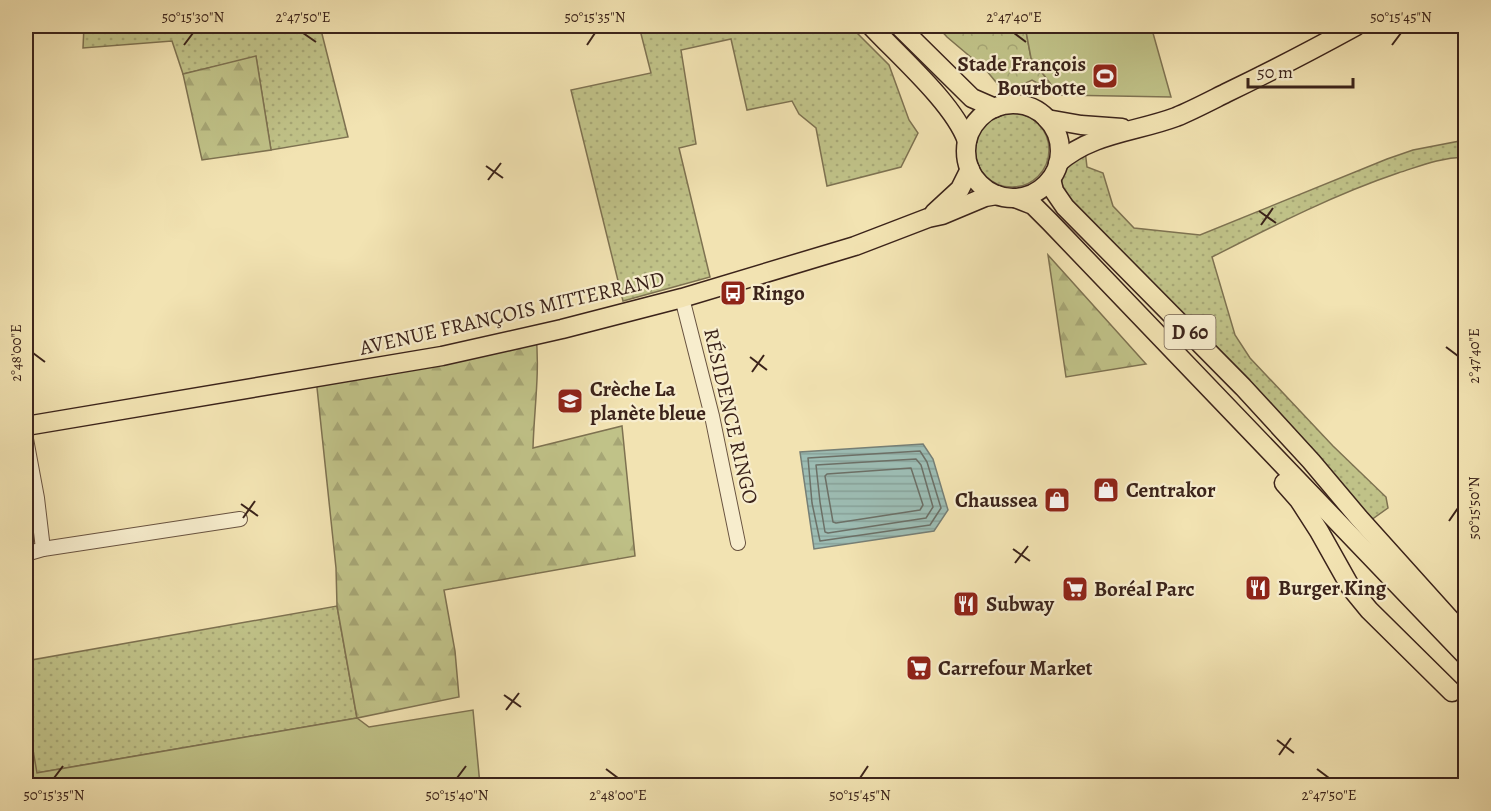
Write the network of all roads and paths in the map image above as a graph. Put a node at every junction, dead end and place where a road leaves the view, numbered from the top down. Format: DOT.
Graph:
graph roads {
  1 [pos="870,26"];
  2 [pos="898,26"];
  3 [pos="1356,26"];
  4 [pos="995,108"];
  5 [pos="1047,119"];
  6 [pos="1130,129"];
  7 [pos="967,141"];
  8 [pos="970,169"];
  9 [pos="1054,171"];
  10 [pos="1006,196"];
  11 [pos="928,218"];
  12 [pos="682,298"];
  13 [pos="1229,410"];
  14 [pos="26,426"];
  15 [pos="26,439"];
  16 [pos="240,519"];
  17 [pos="738,543"];
  18 [pos="43,549"];
  19 [pos="26,554"];
  20 [pos="1466,637"];
  21 [pos="1466,656"];
  22 [pos="1452,692"];
  1 -- 7 [label="main road"];
  2 -- 4 [label="main road"];
  3 -- 6 [label="main road"];
  4 -- 5 [label="main road"];
  4 -- 7 [label="main road"];
  5 -- 6 [label="main road"];
  5 -- 9 [label="main road"];
  6 -- 9 [label="main road"];
  7 -- 8 [label="main road"];
  8 -- 10 [label="main road"];
  8 -- 11 [label="main road"];
  9 -- 10 [label="main road"];
  9 -- 20 [label="main road, D 60"];
  10 -- 11 [label="main road, AVENUE FRANÇOIS MITTERRAND"];
  10 -- 13 [label="main road, D 60"];
  11 -- 12 [label="main road, AVENUE FRANÇOIS MITTERRAND"];
  12 -- 14 [label="main road, AVENUE FRANÇOIS MITTERRAND"];
  12 -- 17 [label="street, RÉSIDENCE RINGO"];
  13 -- 21 [label="main road, D 60"];
  13 -- 22 [label="main road"];
  15 -- 18 [label="street"];
  16 -- 18 [label="street"];
  18 -- 19 [label="street"];
}
